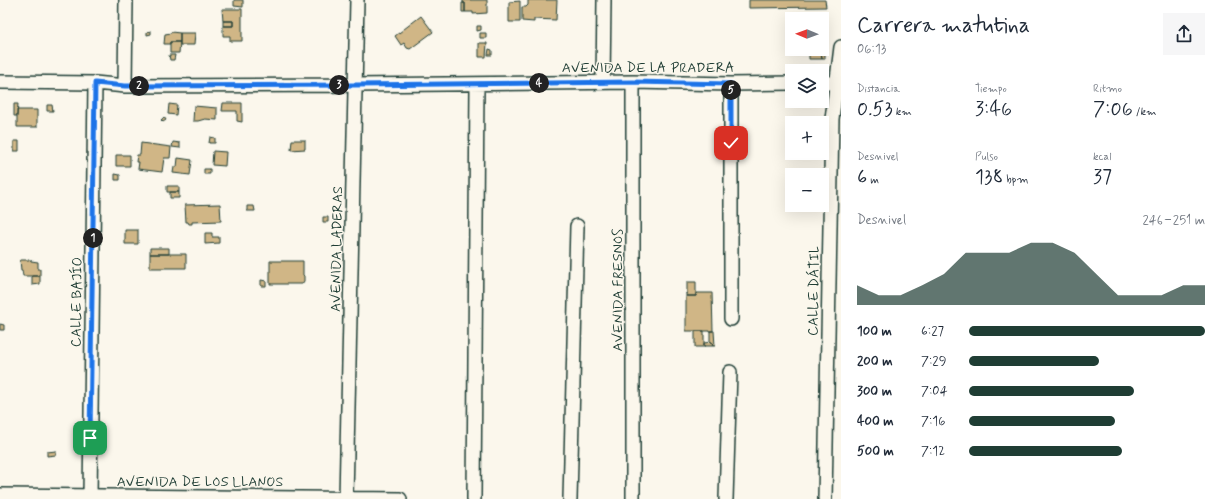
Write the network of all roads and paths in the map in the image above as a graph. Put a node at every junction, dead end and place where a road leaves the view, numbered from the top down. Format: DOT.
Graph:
graph roads {
  1 [pos="126,0"];
  2 [pos="358,0"];
  3 [pos="604,0"];
  4 [pos="841,47"];
  5 [pos="0,82"];
  6 [pos="603,82"];
  7 [pos="633,82"];
  8 [pos="95,83"];
  9 [pos="785,83"];
  10 [pos="839,83"];
  11 [pos="477,84"];
  12 [pos="731,84"];
  13 [pos="355,85"];
  14 [pos="125,86"];
  15 [pos="577,226"];
  16 [pos="731,319"];
  17 [pos="730,372"];
  18 [pos="0,495"];
  19 [pos="90,497"];
  20 [pos="346,498"];
  21 [pos="400,499"];
  22 [pos="474,499"];
  23 [pos="570,499"];
  24 [pos="633,499"];
  25 [pos="726,499"];
  26 [pos="825,499"];
  1 -- 14 [label="street"];
  2 -- 13 [label="street, AVENIDA LADERAS"];
  3 -- 6 [label="street"];
  4 -- 10 [label="street, CALLE DÁTIL"];
  5 -- 8 [label="street, AVENIDA DE LA PRADERA"];
  6 -- 7 [label="street, AVENIDA DE LA PRADERA"];
  6 -- 11 [label="street, AVENIDA DE LA PRADERA"];
  7 -- 12 [label="street, AVENIDA DE LA PRADERA"];
  7 -- 24 [label="street, AVENIDA FRESNOS"];
  8 -- 14 [label="street, AVENIDA DE LA PRADERA"];
  8 -- 19 [label="street, CALLE BAJÍO"];
  9 -- 12 [label="street, AVENIDA DE LA PRADERA"];
  10 -- 26 [label="street, CALLE DÁTIL"];
  11 -- 13 [label="street, AVENIDA DE LA PRADERA"];
  11 -- 22 [label="street"];
  12 -- 16 [label="street"];
  13 -- 14 [label="street, AVENIDA DE LA PRADERA"];
  13 -- 20 [label="street, AVENIDA LADERAS"];
  15 -- 23 [label="street"];
  17 -- 25 [label="street"];
  18 -- 19 [label="street, AVENIDA DE LOS LLANOS"];
  19 -- 20 [label="street, AVENIDA DE LOS LLANOS"];
  20 -- 21 [label="street, AVENIDA DE LOS LLANOS"];
}
